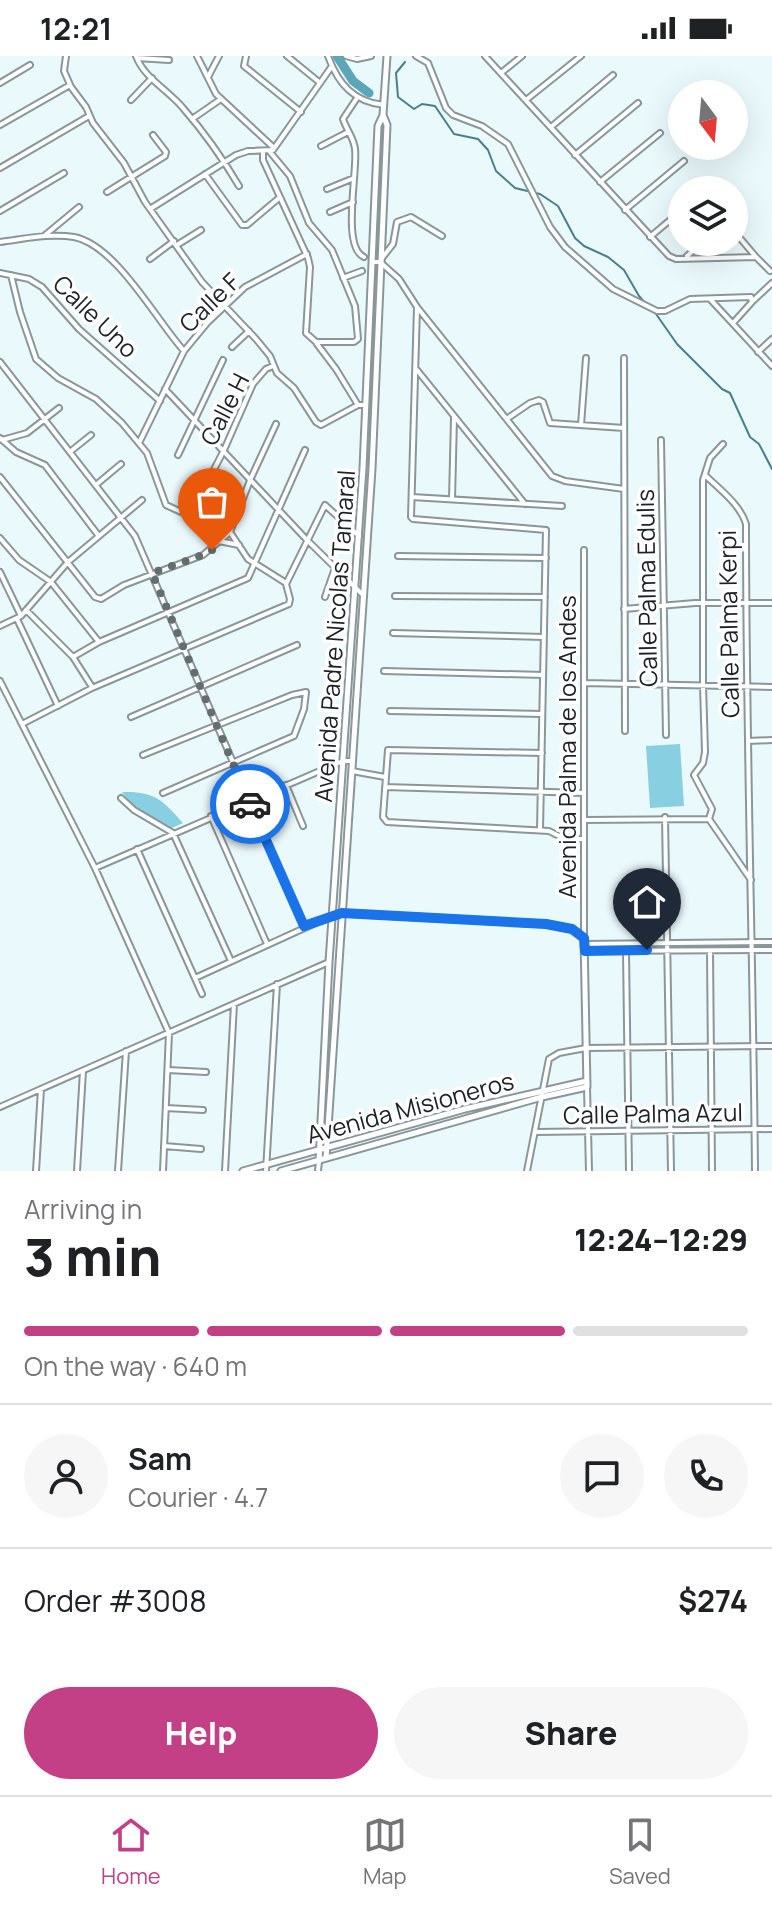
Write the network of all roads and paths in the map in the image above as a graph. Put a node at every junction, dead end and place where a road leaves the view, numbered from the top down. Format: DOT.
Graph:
graph roads {
  1 [pos="66,56"];
  2 [pos="197,56"];
  3 [pos="219,56"];
  4 [pos="246,56"];
  5 [pos="287,56"];
  6 [pos="328,56"];
  7 [pos="371,56"];
  8 [pos="387,56"];
  9 [pos="416,56"];
  10 [pos="485,56"];
  11 [pos="522,56"];
  12 [pos="581,56"];
  13 [pos="136,57"];
  14 [pos="347,57"];
  15 [pos="169,60"];
  16 [pos="30,65"];
  17 [pos="332,66"];
  18 [pos="501,73"];
  19 [pos="613,75"];
  20 [pos="208,77"];
  21 [pos="152,78"];
  22 [pos="319,82"];
  23 [pos="0,83"];
  24 [pos="70,85"];
  25 [pos="357,98"];
  26 [pos="221,99"];
  27 [pos="131,100"];
  28 [pos="526,100"];
  29 [pos="638,103"];
  30 [pos="384,105"];
  31 [pos="301,112"];
  32 [pos="383,115"];
  33 [pos="89,116"];
  34 [pos="192,119"];
  35 [pos="0,125"];
  36 [pos="551,127"];
  37 [pos="348,132"];
  38 [pos="660,133"];
  39 [pos="153,135"];
  40 [pos="321,146"];
  41 [pos="275,148"];
  42 [pos="263,152"];
  43 [pos="270,152"];
  44 [pos="575,155"];
  45 [pos="224,161"];
  46 [pos="684,161"];
  47 [pos="0,168"];
  48 [pos="64,173"];
  49 [pos="205,174"];
  50 [pos="131,177"];
  51 [pos="354,178"];
  52 [pos="600,182"];
  53 [pos="239,186"];
  54 [pos="327,189"];
  55 [pos="107,192"];
  56 [pos="279,198"];
  57 [pos="353,202"];
  58 [pos="79,207"];
  59 [pos="150,209"];
  60 [pos="625,210"];
  61 [pos="0,211"];
  62 [pos="330,212"];
  63 [pos="668,222"];
  64 [pos="201,230"];
  65 [pos="442,236"];
  66 [pos="43,237"];
  67 [pos="650,237"];
  68 [pos="0,242"];
  69 [pos="175,243"];
  70 [pos="748,248"];
  71 [pos="307,254"];
  72 [pos="687,256"];
  73 [pos="364,257"];
  74 [pos="756,257"];
  75 [pos="685,258"];
  76 [pos="150,259"];
  77 [pos="380,261"];
  78 [pos="372,262"];
  79 [pos="362,271"];
  80 [pos="770,271"];
  81 [pos="0,273"];
  82 [pos="11,275"];
  83 [pos="343,278"];
  84 [pos="772,283"];
  85 [pos="710,299"];
  86 [pos="752,302"];
  87 [pos="225,306"];
  88 [pos="417,307"];
  89 [pos="733,323"];
  90 [pos="249,331"];
  91 [pos="772,339"];
  92 [pos="316,342"];
  93 [pos="232,347"];
  94 [pos="184,351"];
  95 [pos="758,352"];
  96 [pos="586,358"];
  97 [pos="624,358"];
  98 [pos="223,360"];
  99 [pos="0,362"];
  100 [pos="273,366"];
  101 [pos="772,366"];
  102 [pos="416,368"];
  103 [pos="165,389"];
  104 [pos="160,401"];
  105 [pos="358,405"];
  106 [pos="366,405"];
  107 [pos="59,408"];
  108 [pos="454,415"];
  109 [pos="45,418"];
  110 [pos="508,418"];
  111 [pos="195,420"];
  112 [pos="276,424"];
  113 [pos="581,425"];
  114 [pos="624,428"];
  115 [pos="91,435"];
  116 [pos="1,440"];
  117 [pos="661,440"];
  118 [pos="139,443"];
  119 [pos="723,444"];
  120 [pos="224,450"];
  121 [pos="305,450"];
  122 [pos="71,451"];
  123 [pos="178,455"];
  124 [pos="121,464"];
  125 [pos="705,475"];
  126 [pos="0,477"];
  127 [pos="251,478"];
  128 [pos="97,484"];
  129 [pos="624,489"];
  130 [pos="412,497"];
  131 [pos="452,499"];
  132 [pos="142,500"];
  133 [pos="525,504"];
  134 [pos="562,506"];
  135 [pos="278,509"];
  136 [pos="121,515"];
  137 [pos="190,516"];
  138 [pos="230,532"];
  139 [pos="98,535"];
  140 [pos="359,536"];
  141 [pos="0,538"];
  142 [pos="306,539"];
  143 [pos="219,541"];
  144 [pos="239,545"];
  145 [pos="584,550"];
  146 [pos="398,556"];
  147 [pos="546,558"];
  148 [pos="68,562"];
  149 [pos="255,564"];
  150 [pos="335,568"];
  151 [pos="0,572"];
  152 [pos="152,573"];
  153 [pos="51,582"];
  154 [pos="286,584"];
  155 [pos="355,588"];
  156 [pos="364,595"];
  157 [pos="395,596"];
  158 [pos="325,597"];
  159 [pos="545,597"];
  160 [pos="703,603"];
  161 [pos="747,603"];
  162 [pos="772,603"];
  163 [pos="663,606"];
  164 [pos="624,609"];
  165 [pos="26,610"];
  166 [pos="168,611"];
  167 [pos="19,617"];
  168 [pos="0,626"];
  169 [pos="393,633"];
  170 [pos="544,637"];
  171 [pos="99,642"];
  172 [pos="297,645"];
  173 [pos="184,649"];
  174 [pos="73,657"];
  175 [pos="384,671"];
  176 [pos="543,675"];
  177 [pos="584,683"];
  178 [pos="1,684"];
  179 [pos="625,684"];
  180 [pos="666,685"];
  181 [pos="703,685"];
  182 [pos="747,686"];
  183 [pos="200,687"];
  184 [pos="772,687"];
  185 [pos="92,688"];
  186 [pos="58,706"];
  187 [pos="390,711"];
  188 [pos="542,714"];
  189 [pos="131,717"];
  190 [pos="22,724"];
  191 [pos="216,724"];
  192 [pos="625,731"];
  193 [pos="666,735"];
  194 [pos="772,740"];
  195 [pos="748,741"];
  196 [pos="542,753"];
  197 [pos="143,755"];
  198 [pos="343,761"];
  199 [pos="352,761"];
  200 [pos="232,762"];
  201 [pos="351,770"];
  202 [pos="385,777"];
  203 [pos="286,785"];
  204 [pos="385,787"];
  205 [pos="541,791"];
  206 [pos="163,793"];
  207 [pos="584,793"];
  208 [pos="121,798"];
  209 [pos="248,800"];
  210 [pos="211,816"];
  211 [pos="665,817"];
  212 [pos="709,819"];
  213 [pos="584,820"];
  214 [pos="303,826"];
  215 [pos="540,830"];
  216 [pos="173,833"];
  217 [pos="584,839"];
  218 [pos="137,849"];
  219 [pos="95,868"];
  220 [pos="752,882"];
  221 [pos="342,913"];
  222 [pos="333,915"];
  223 [pos="304,926"];
  224 [pos="584,941"];
  225 [pos="772,942"];
  226 [pos="752,943"];
  227 [pos="267,944"];
  228 [pos="668,944"];
  229 [pos="668,950"];
  230 [pos="752,950"];
  231 [pos="772,950"];
  232 [pos="585,951"];
  233 [pos="626,951"];
  234 [pos="710,951"];
  235 [pos="231,961"];
  236 [pos="329,962"];
  237 [pos="195,978"];
  238 [pos="277,984"];
  239 [pos="202,994"];
  240 [pos="234,1004"];
  241 [pos="169,1033"];
  242 [pos="753,1046"];
  243 [pos="772,1046"];
  244 [pos="669,1047"];
  245 [pos="710,1047"];
  246 [pos="586,1048"];
  247 [pos="627,1048"];
  248 [pos="126,1051"];
  249 [pos="168,1070"];
  250 [pos="83,1071"];
  251 [pos="206,1072"];
  252 [pos="587,1084"];
  253 [pos="41,1089"];
  254 [pos="543,1094"];
  255 [pos="0,1107"];
  256 [pos="166,1108"];
  257 [pos="203,1110"];
  258 [pos="772,1129"];
  259 [pos="711,1130"];
  260 [pos="754,1130"];
  261 [pos="628,1131"];
  262 [pos="670,1131"];
  263 [pos="535,1132"];
  264 [pos="588,1132"];
  265 [pos="164,1146"];
  266 [pos="327,1147"];
  267 [pos="201,1149"];
  268 [pos="319,1149"];
  269 [pos="326,1158"];
  270 [pos="319,1161"];
  271 [pos="266,1168"];
  272 [pos="36,1171"];
  273 [pos="77,1171"];
  274 [pos="118,1171"];
  275 [pos="163,1171"];
  276 [pos="225,1171"];
  277 [pos="243,1171"];
  278 [pos="281,1171"];
  279 [pos="318,1171"];
  280 [pos="527,1171"];
  281 [pos="589,1171"];
  282 [pos="629,1171"];
  283 [pos="671,1171"];
  284 [pos="712,1171"];
  285 [pos="755,1171"];
  1 -- 24 [label="street"];
  2 -- 20 [label="street"];
  3 -- 20 [label="street"];
  4 -- 31 [label="street"];
  5 -- 22 [label="street"];
  6 -- 17 [label="street"];
  7 -- 14 [label="street"];
  8 -- 30 [label="street, Avenida Padre Nicolas Tamaral"];
  9 -- 85 [label="street"];
  10 -- 18 [label="street"];
  11 -- 18 [label="street"];
  12 -- 28 [label="street"];
  13 -- 15 [label="street"];
  13 -- 21 [label="street"];
  16 -- 23 [label="street"];
  17 -- 22 [label="street"];
  17 -- 25 [label="street"];
  18 -- 28 [label="street"];
  19 -- 36 [label="street"];
  20 -- 26 [label="street"];
  21 -- 27 [label="street"];
  21 -- 34 [label="street"];
  22 -- 31 [label="street"];
  24 -- 33 [label="street, Calle H"];
  24 -- 35 [label="street"];
  25 -- 30 [label="street"];
  25 -- 37 [label="street"];
  26 -- 34 [label="street"];
  26 -- 41 [label="street"];
  28 -- 36 [label="street"];
  29 -- 44 [label="street"];
  30 -- 32 [label="street, Avenida Padre Nicolas Tamaral"];
  31 -- 41 [label="street"];
  32 -- 77 [label="street, Avenida Padre Nicolas Tamaral"];
  32 -- 78 [label="street, Avenida Padre Nicolas Tamaral"];
  33 -- 47 [label="street"];
  33 -- 50 [label="street, Calle H"];
  34 -- 45 [label="street"];
  36 -- 44 [label="street"];
  37 -- 40 [label="street"];
  37 -- 51 [label="street"];
  38 -- 52 [label="street"];
  39 -- 50 [label="street"];
  41 -- 43 [label="street"];
  42 -- 43 [label="street"];
  42 -- 45 [label="street"];
  42 -- 56 [label="street"];
  43 -- 83 [label="street"];
  44 -- 52 [label="street"];
  45 -- 49 [label="street"];
  45 -- 53 [label="street"];
  46 -- 60 [label="street"];
  48 -- 61 [label="street"];
  49 -- 56 [label="street"];
  49 -- 59 [label="street"];
  50 -- 55 [label="street"];
  50 -- 59 [label="street, Calle H"];
  51 -- 54 [label="street"];
  51 -- 57 [label="street"];
  52 -- 60 [label="street"];
  56 -- 71 [label="street"];
  57 -- 62 [label="street"];
  57 -- 73 [label="street"];
  58 -- 66 [label="street"];
  59 -- 69 [label="street, Calle H"];
  60 -- 67 [label="street"];
  63 -- 67 [label="street"];
  64 -- 69 [label="street"];
  65 -- 77 [label="street"];
  66 -- 68 [label="street"];
  66 -- 94 [label="street"];
  67 -- 75 [label="street"];
  69 -- 76 [label="street"];
  69 -- 87 [label="street, Calle H"];
  70 -- 74 [label="street"];
  71 -- 87 [label="street, Calle F"];
  71 -- 92 [label="street"];
  72 -- 75 [label="street"];
  74 -- 75 [label="street"];
  74 -- 80 [label="street"];
  77 -- 78 [label="street"];
  77 -- 88 [label="street"];
  77 -- 156 [label="street, Avenida Padre Nicolas Tamaral"];
  78 -- 106 [label="street, Avenida Padre Nicolas Tamaral"];
  79 -- 83 [label="street"];
  81 -- 82 [label="street, Calle Uno"];
  82 -- 104 [label="street, Calle Uno"];
  82 -- 118 [label="street"];
  83 -- 92 [label="street"];
  84 -- 86 [label="street"];
  85 -- 86 [label="street"];
  85 -- 89 [label="street"];
  86 -- 89 [label="street"];
  87 -- 90 [label="street, Calle H"];
  87 -- 94 [label="street, Calle F"];
  88 -- 102 [label="street"];
  88 -- 110 [label="street"];
  89 -- 95 [label="street"];
  90 -- 93 [label="street"];
  90 -- 100 [label="street, Calle H"];
  91 -- 95 [label="street"];
  92 -- 105 [label="street"];
  94 -- 103 [label="street, Calle F"];
  95 -- 101 [label="street"];
  96 -- 113 [label="street"];
  97 -- 114 [label="street"];
  98 -- 111 [label="street"];
  99 -- 109 [label="street"];
  100 -- 105 [label="street, Calle H"];
  100 -- 120 [label="street, Calle H"];
  102 -- 108 [label="street"];
  102 -- 130 [label="street"];
  103 -- 104 [label="street, Calle F"];
  103 -- 111 [label="street"];
  104 -- 118 [label="street, Calle F"];
  105 -- 106 [label="street"];
  106 -- 140 [label="street, Avenida Padre Nicolas Tamaral"];
  107 -- 109 [label="street"];
  108 -- 131 [label="street"];
  108 -- 133 [label="street"];
  109 -- 116 [label="street"];
  109 -- 122 [label="street"];
  110 -- 113 [label="street"];
  110 -- 129 [label="street"];
  111 -- 120 [label="street"];
  111 -- 123 [label="street"];
  112 -- 127 [label="street"];
  113 -- 114 [label="street"];
  114 -- 129 [label="street"];
  115 -- 122 [label="street"];
  116 -- 139 [label="street"];
  117 -- 163 [label="street, Calle Palma Edulis"];
  118 -- 137 [label="street"];
  119 -- 125 [label="street"];
  120 -- 127 [label="street"];
  120 -- 137 [label="street, Calle H"];
  121 -- 135 [label="street"];
  122 -- 128 [label="street"];
  124 -- 128 [label="street"];
  125 -- 160 [label="street"];
  125 -- 161 [label="street, Calle Palma Kerpi"];
  126 -- 148 [label="street"];
  127 -- 135 [label="street"];
  127 -- 138 [label="street"];
  128 -- 136 [label="street"];
  129 -- 164 [label="street"];
  130 -- 131 [label="street"];
  130 -- 147 [label="street"];
  131 -- 133 [label="street"];
  132 -- 136 [label="street"];
  133 -- 134 [label="street"];
  135 -- 142 [label="street"];
  135 -- 149 [label="street"];
  136 -- 139 [label="street"];
  136 -- 152 [label="street"];
  137 -- 143 [label="street"];
  138 -- 143 [label="street"];
  138 -- 144 [label="street"];
  139 -- 148 [label="street"];
  140 -- 142 [label="street"];
  140 -- 155 [label="street, Avenida Padre Nicolas Tamaral"];
  141 -- 153 [label="street"];
  142 -- 150 [label="street"];
  142 -- 154 [label="street"];
  143 -- 144 [label="street"];
  143 -- 152 [label="street"];
  144 -- 149 [label="street"];
  145 -- 177 [label="street, Avenida Palma de los Andes"];
  146 -- 147 [label="street"];
  147 -- 159 [label="street"];
  148 -- 152 [label="street"];
  148 -- 153 [label="street"];
  149 -- 154 [label="street"];
  149 -- 166 [label="street"];
  150 -- 155 [label="street"];
  150 -- 158 [label="street"];
  151 -- 167 [label="street"];
  152 -- 166 [label="street"];
  153 -- 165 [label="street"];
  153 -- 171 [label="street"];
  154 -- 173 [label="street"];
  155 -- 156 [label="street"];
  155 -- 198 [label="street, Avenida Padre Nicolas Tamaral"];
  156 -- 199 [label="street, Avenida Padre Nicolas Tamaral"];
  157 -- 159 [label="street"];
  159 -- 170 [label="street"];
  160 -- 161 [label="street"];
  160 -- 163 [label="street"];
  160 -- 181 [label="street"];
  161 -- 162 [label="street"];
  161 -- 182 [label="street, Calle Palma Kerpi"];
  163 -- 164 [label="street"];
  163 -- 180 [label="street, Calle Palma Edulis"];
  164 -- 179 [label="street"];
  165 -- 167 [label="street"];
  165 -- 174 [label="street"];
  166 -- 171 [label="street"];
  166 -- 173 [label="street"];
  167 -- 168 [label="street"];
  167 -- 186 [label="street"];
  169 -- 170 [label="street"];
  170 -- 176 [label="street"];
  171 -- 174 [label="street"];
  172 -- 183 [label="street"];
  173 -- 183 [label="street"];
  173 -- 185 [label="street"];
  174 -- 185 [label="street"];
  175 -- 176 [label="street"];
  176 -- 188 [label="street"];
  177 -- 179 [label="street"];
  177 -- 207 [label="street, Avenida Palma de los Andes"];
  178 -- 190 [label="street"];
  179 -- 180 [label="street"];
  179 -- 192 [label="street"];
  180 -- 181 [label="street"];
  180 -- 193 [label="street, Calle Palma Edulis"];
  181 -- 182 [label="street"];
  181 -- 212 [label="street"];
  182 -- 184 [label="street"];
  182 -- 195 [label="street, Calle Palma Kerpi"];
  183 -- 189 [label="street"];
  183 -- 191 [label="street"];
  185 -- 186 [label="street"];
  186 -- 190 [label="street"];
  187 -- 188 [label="street"];
  188 -- 196 [label="street"];
  190 -- 219 [label="street"];
  191 -- 197 [label="street"];
  191 -- 200 [label="street"];
  191 -- 200 [label="street"];
  194 -- 195 [label="street, Calle Palma Kerpi"];
  195 -- 220 [label="street, Calle Palma Kerpi"];
  196 -- 202 [label="street"];
  196 -- 205 [label="street"];
  198 -- 199 [label="street"];
  198 -- 203 [label="street"];
  198 -- 222 [label="street, Avenida Padre Nicolas Tamaral"];
  199 -- 201 [label="street, Avenida Padre Nicolas Tamaral"];
  200 -- 206 [label="street"];
  200 -- 209 [label="street"];
  201 -- 202 [label="street"];
  201 -- 221 [label="street, Avenida Padre Nicolas Tamaral"];
  202 -- 204 [label="street"];
  203 -- 209 [label="street"];
  203 -- 214 [label="street"];
  204 -- 205 [label="street"];
  204 -- 215 [label="street"];
  205 -- 207 [label="street"];
  205 -- 215 [label="street"];
  207 -- 213 [label="street, Avenida Palma de los Andes"];
  208 -- 216 [label="street"];
  209 -- 210 [label="street"];
  209 -- 223 [label="street"];
  210 -- 216 [label="street"];
  210 -- 227 [label="street"];
  211 -- 212 [label="street"];
  211 -- 213 [label="street"];
  211 -- 228 [label="street"];
  212 -- 220 [label="street"];
  213 -- 217 [label="street, Avenida Palma de los Andes"];
  215 -- 217 [label="street"];
  216 -- 218 [label="street"];
  216 -- 235 [label="street"];
  217 -- 224 [label="street, Avenida Palma de los Andes"];
  218 -- 219 [label="street"];
  218 -- 237 [label="street"];
  219 -- 241 [label="street"];
  220 -- 226 [label="street, Calle Palma Kerpi"];
  221 -- 222 [label="street"];
  221 -- 224 [label="street"];
  221 -- 266 [label="street, Avenida Padre Nicolas Tamaral"];
  222 -- 223 [label="street"];
  222 -- 236 [label="street, Avenida Padre Nicolas Tamaral"];
  223 -- 227 [label="street"];
  224 -- 228 [label="street"];
  224 -- 232 [label="street, Avenida Palma de los Andes"];
  225 -- 226 [label="street"];
  226 -- 228 [label="street"];
  226 -- 230 [label="street, Calle Palma Kerpi"];
  227 -- 235 [label="street"];
  228 -- 229 [label="street"];
  229 -- 233 [label="street"];
  229 -- 234 [label="street"];
  229 -- 244 [label="street"];
  230 -- 231 [label="street"];
  230 -- 234 [label="street"];
  230 -- 242 [label="street"];
  232 -- 233 [label="street"];
  232 -- 246 [label="street, Avenida Palma de los Andes"];
  233 -- 247 [label="street"];
  234 -- 245 [label="street"];
  235 -- 237 [label="street"];
  236 -- 238 [label="street"];
  236 -- 268 [label="street, Avenida Padre Nicolas Tamaral"];
  237 -- 239 [label="street"];
  238 -- 240 [label="street"];
  238 -- 271 [label="street"];
  240 -- 241 [label="street"];
  240 -- 276 [label="street"];
  241 -- 248 [label="street"];
  241 -- 249 [label="street"];
  242 -- 243 [label="street"];
  242 -- 245 [label="street"];
  242 -- 260 [label="street"];
  244 -- 245 [label="street"];
  244 -- 247 [label="street"];
  244 -- 262 [label="street"];
  245 -- 259 [label="street"];
  246 -- 247 [label="street"];
  246 -- 252 [label="street, Avenida Palma de los Andes"];
  246 -- 254 [label="street"];
  247 -- 261 [label="street"];
  248 -- 250 [label="street"];
  248 -- 274 [label="street"];
  249 -- 251 [label="street"];
  249 -- 256 [label="street"];
  250 -- 253 [label="street"];
  250 -- 273 [label="street"];
  252 -- 254 [label="street, Avenida Misioneros"];
  252 -- 264 [label="street"];
  253 -- 255 [label="street"];
  253 -- 272 [label="street"];
  254 -- 263 [label="street"];
  254 -- 266 [label="street, Avenida Misioneros"];
  254 -- 269 [label="street, Avenida Misioneros"];
  256 -- 257 [label="street"];
  256 -- 265 [label="street"];
  258 -- 260 [label="street, Calle Palma Azul"];
  259 -- 260 [label="street, Calle Palma Azul"];
  259 -- 262 [label="street, Calle Palma Azul"];
  259 -- 284 [label="street"];
  260 -- 285 [label="street"];
  261 -- 262 [label="street, Calle Palma Azul"];
  261 -- 264 [label="street, Calle Palma Azul"];
  261 -- 282 [label="street"];
  262 -- 283 [label="street"];
  263 -- 264 [label="street, Calle Palma Azul"];
  263 -- 280 [label="street"];
  264 -- 281 [label="street"];
  265 -- 267 [label="street"];
  265 -- 275 [label="street"];
  266 -- 268 [label="street, Avenida Misioneros"];
  266 -- 269 [label="street, Avenida Padre Nicolas Tamaral"];
  268 -- 270 [label="street, Avenida Padre Nicolas Tamaral"];
  268 -- 271 [label="street, Avenida Misioneros"];
  269 -- 270 [label="street, Avenida Misioneros"];
  270 -- 278 [label="street, Avenida Misioneros"];
  270 -- 279 [label="street"];
  271 -- 277 [label="street, Avenida Misioneros"];
}
